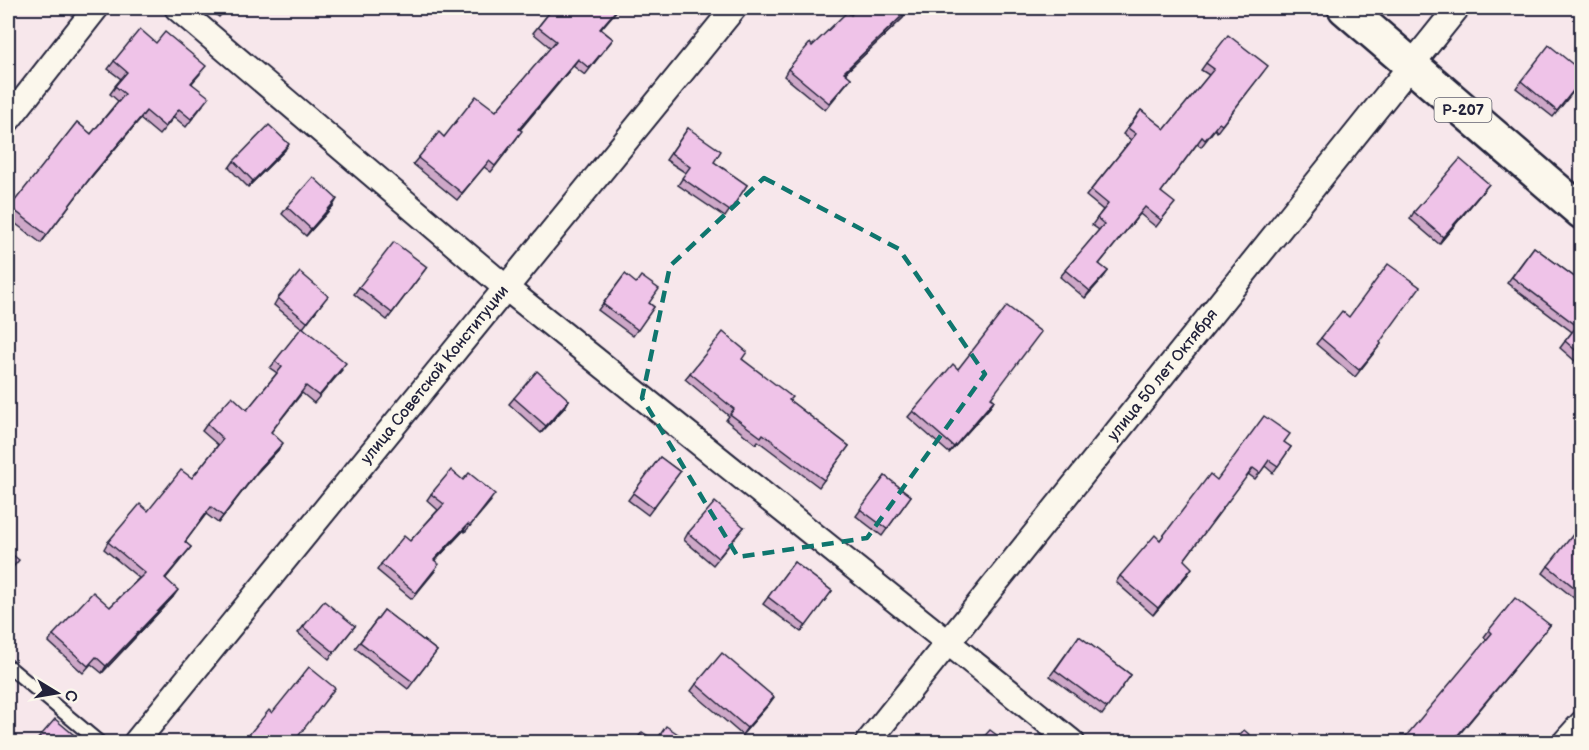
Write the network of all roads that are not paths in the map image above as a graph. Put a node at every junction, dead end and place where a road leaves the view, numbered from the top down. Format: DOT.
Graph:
graph roads {
  1 [pos="96,8"];
  2 [pos="177,8"];
  3 [pos="734,8"];
  4 [pos="1345,8"];
  5 [pos="1457,8"];
  6 [pos="1411,64"];
  7 [pos="8,120"];
  8 [pos="1581,212"];
  9 [pos="506,288"];
  10 [pos="949,642"];
  11 [pos="8,666"];
  12 [pos="1581,723"];
  13 [pos="99,742"];
  14 [pos="136,742"];
  15 [pos="868,742"];
  16 [pos="1072,742"];
  17 [pos="1566,742"];
  1 -- 7 [label="street"];
  2 -- 9 [label="street"];
  3 -- 9 [label="street, улица Советской Конституции"];
  4 -- 6 [label="main road, Р-207"];
  5 -- 6 [label="street, улица 50 лет Октября"];
  6 -- 8 [label="main road, Р-207"];
  6 -- 10 [label="street, улица 50 лет Октября"];
  9 -- 10 [label="street"];
  9 -- 14 [label="street, улица Советской Конституции"];
  10 -- 15 [label="street, улица 50 лет Октября"];
  10 -- 16 [label="street"];
  11 -- 13 [label="lane"];
  12 -- 17 [label="street"];
}
